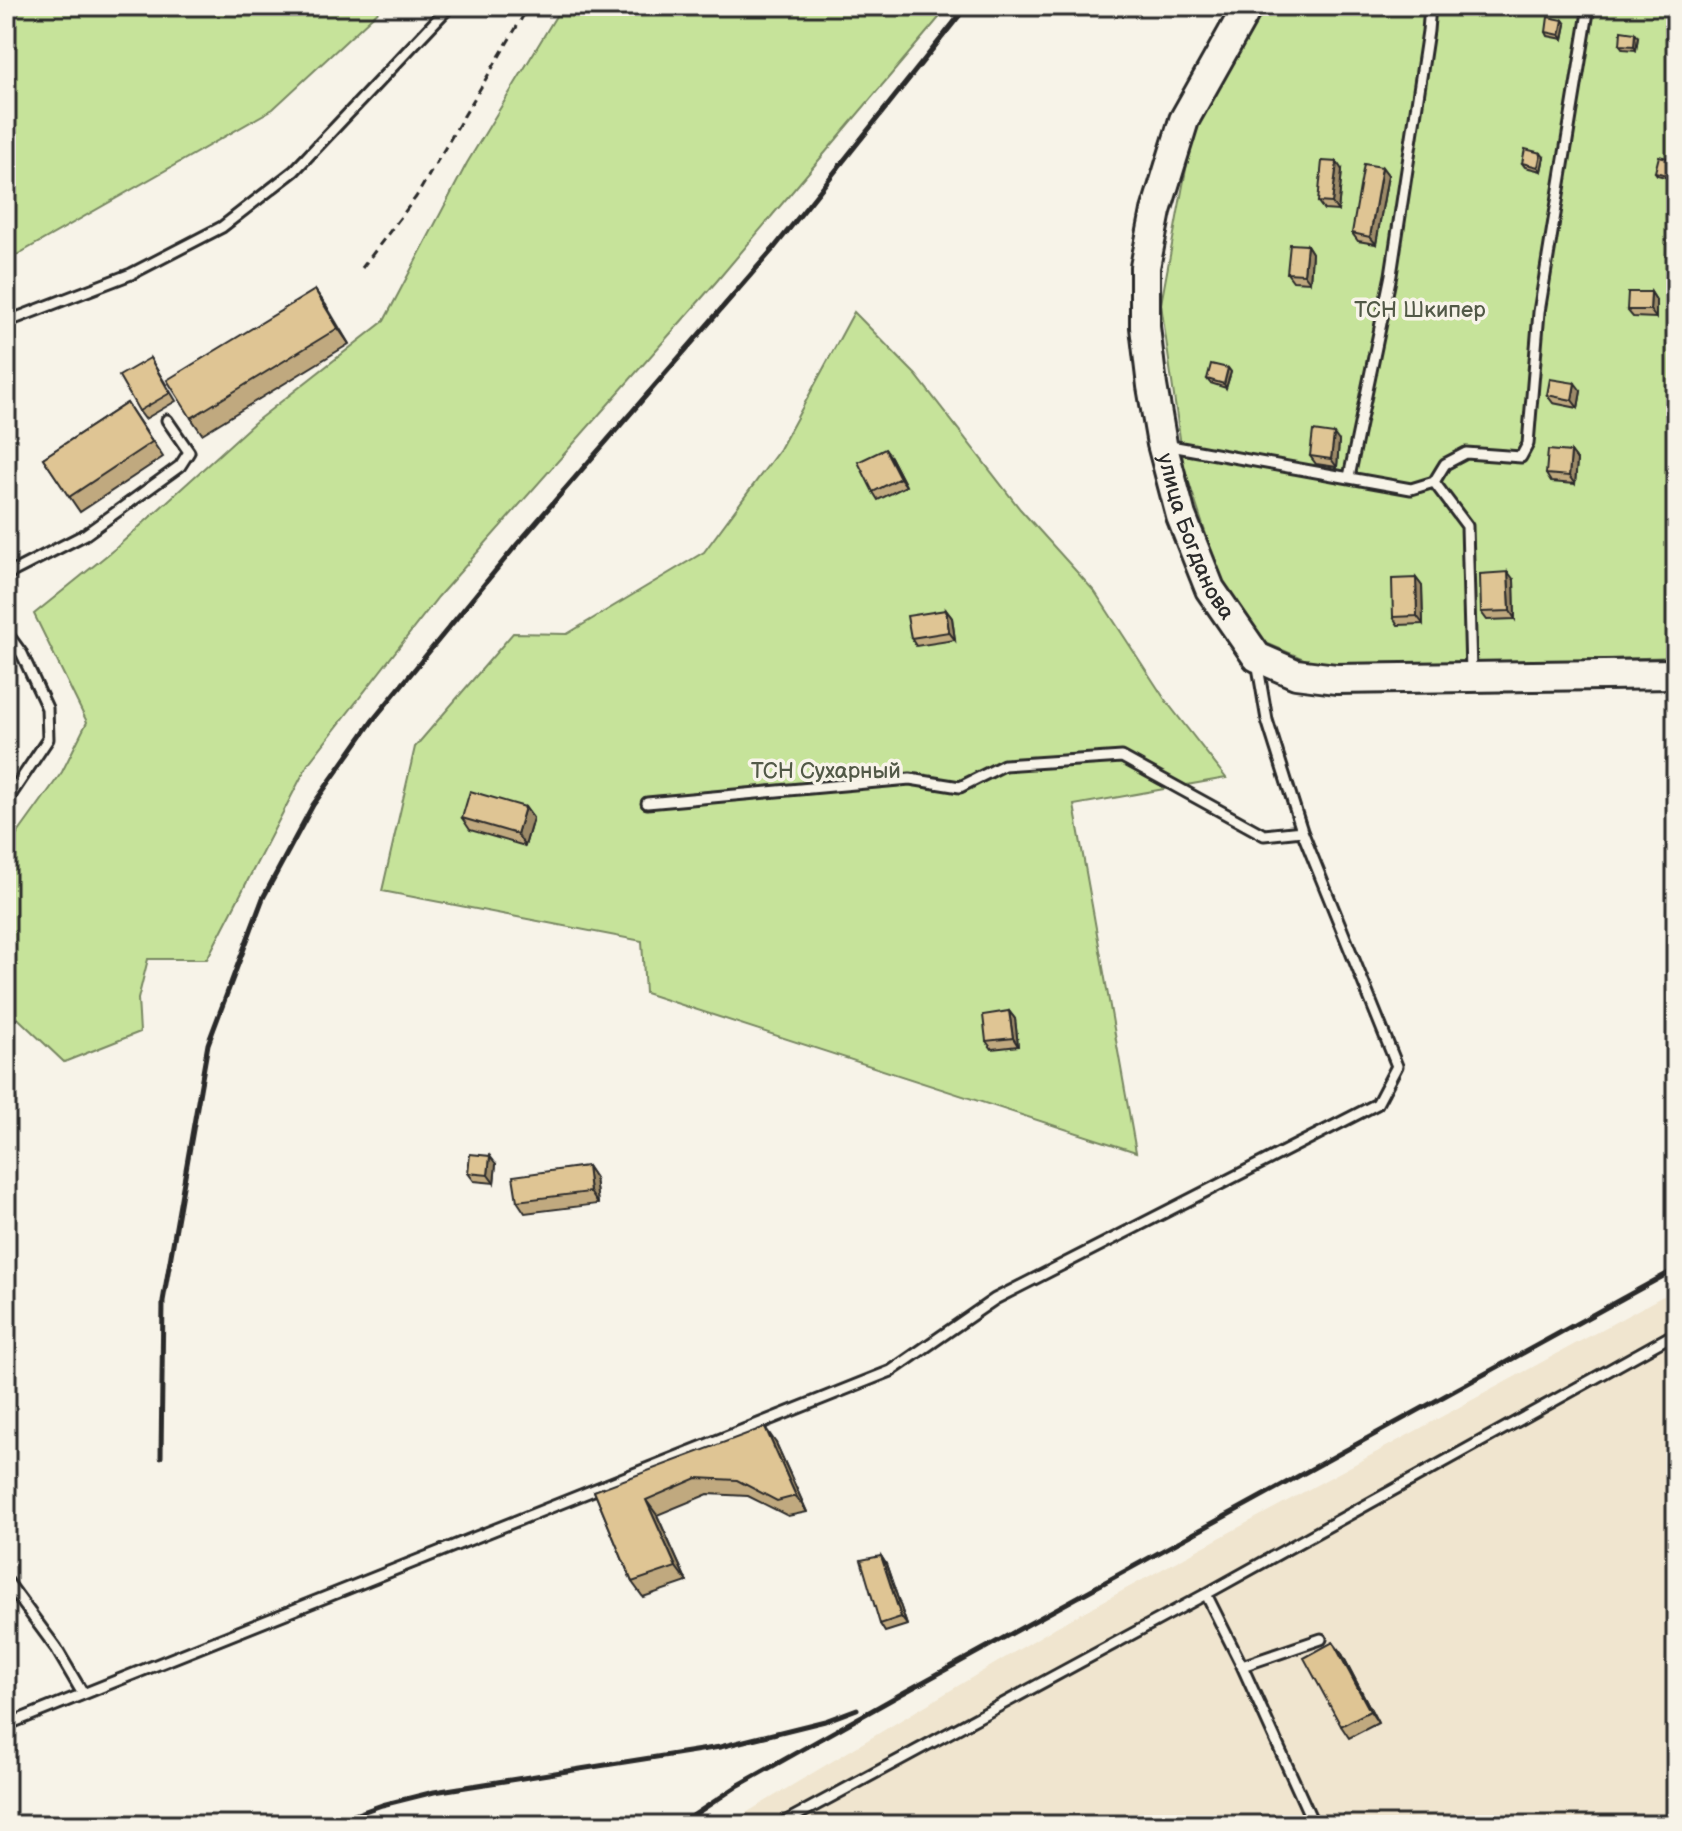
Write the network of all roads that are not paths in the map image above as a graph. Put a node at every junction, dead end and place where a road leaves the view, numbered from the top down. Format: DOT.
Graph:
graph roads {
  1 [pos="450,6"];
  2 [pos="1248,6"];
  3 [pos="1430,6"];
  4 [pos="1589,6"];
  5 [pos="6,322"];
  6 [pos="167,420"];
  7 [pos="1162,444"];
  8 [pos="1349,477"];
  9 [pos="1434,482"];
  10 [pos="6,575"];
  11 [pos="6,632"];
  12 [pos="1257,657"];
  13 [pos="1676,674"];
  14 [pos="1471,675"];
  15 [pos="6,802"];
  16 [pos="647,803"];
  17 [pos="1302,831"];
  18 [pos="1676,1333"];
  19 [pos="6,1580"];
  20 [pos="1206,1594"];
  21 [pos="1321,1639"];
  22 [pos="1242,1666"];
  23 [pos="83,1694"];
  24 [pos="6,1725"];
  25 [pos="779,1825"];
  26 [pos="1314,1825"];
  1 -- 5 [label="lane"];
  2 -- 7 [label="main road, улица Богданова"];
  3 -- 8 [label="lane"];
  4 -- 9 [label="lane"];
  6 -- 10 [label="lane"];
  7 -- 8 [label="lane"];
  7 -- 12 [label="main road, улица Богданова"];
  8 -- 9 [label="lane"];
  9 -- 14 [label="lane"];
  11 -- 15 [label="lane"];
  12 -- 14 [label="main road"];
  12 -- 17 [label="lane"];
  13 -- 14 [label="main road"];
  16 -- 17 [label="lane"];
  17 -- 23 [label="lane"];
  18 -- 20 [label="lane"];
  19 -- 23 [label="lane"];
  20 -- 22 [label="lane"];
  20 -- 25 [label="lane"];
  21 -- 22 [label="lane"];
  22 -- 26 [label="lane"];
  23 -- 24 [label="lane"];
}
